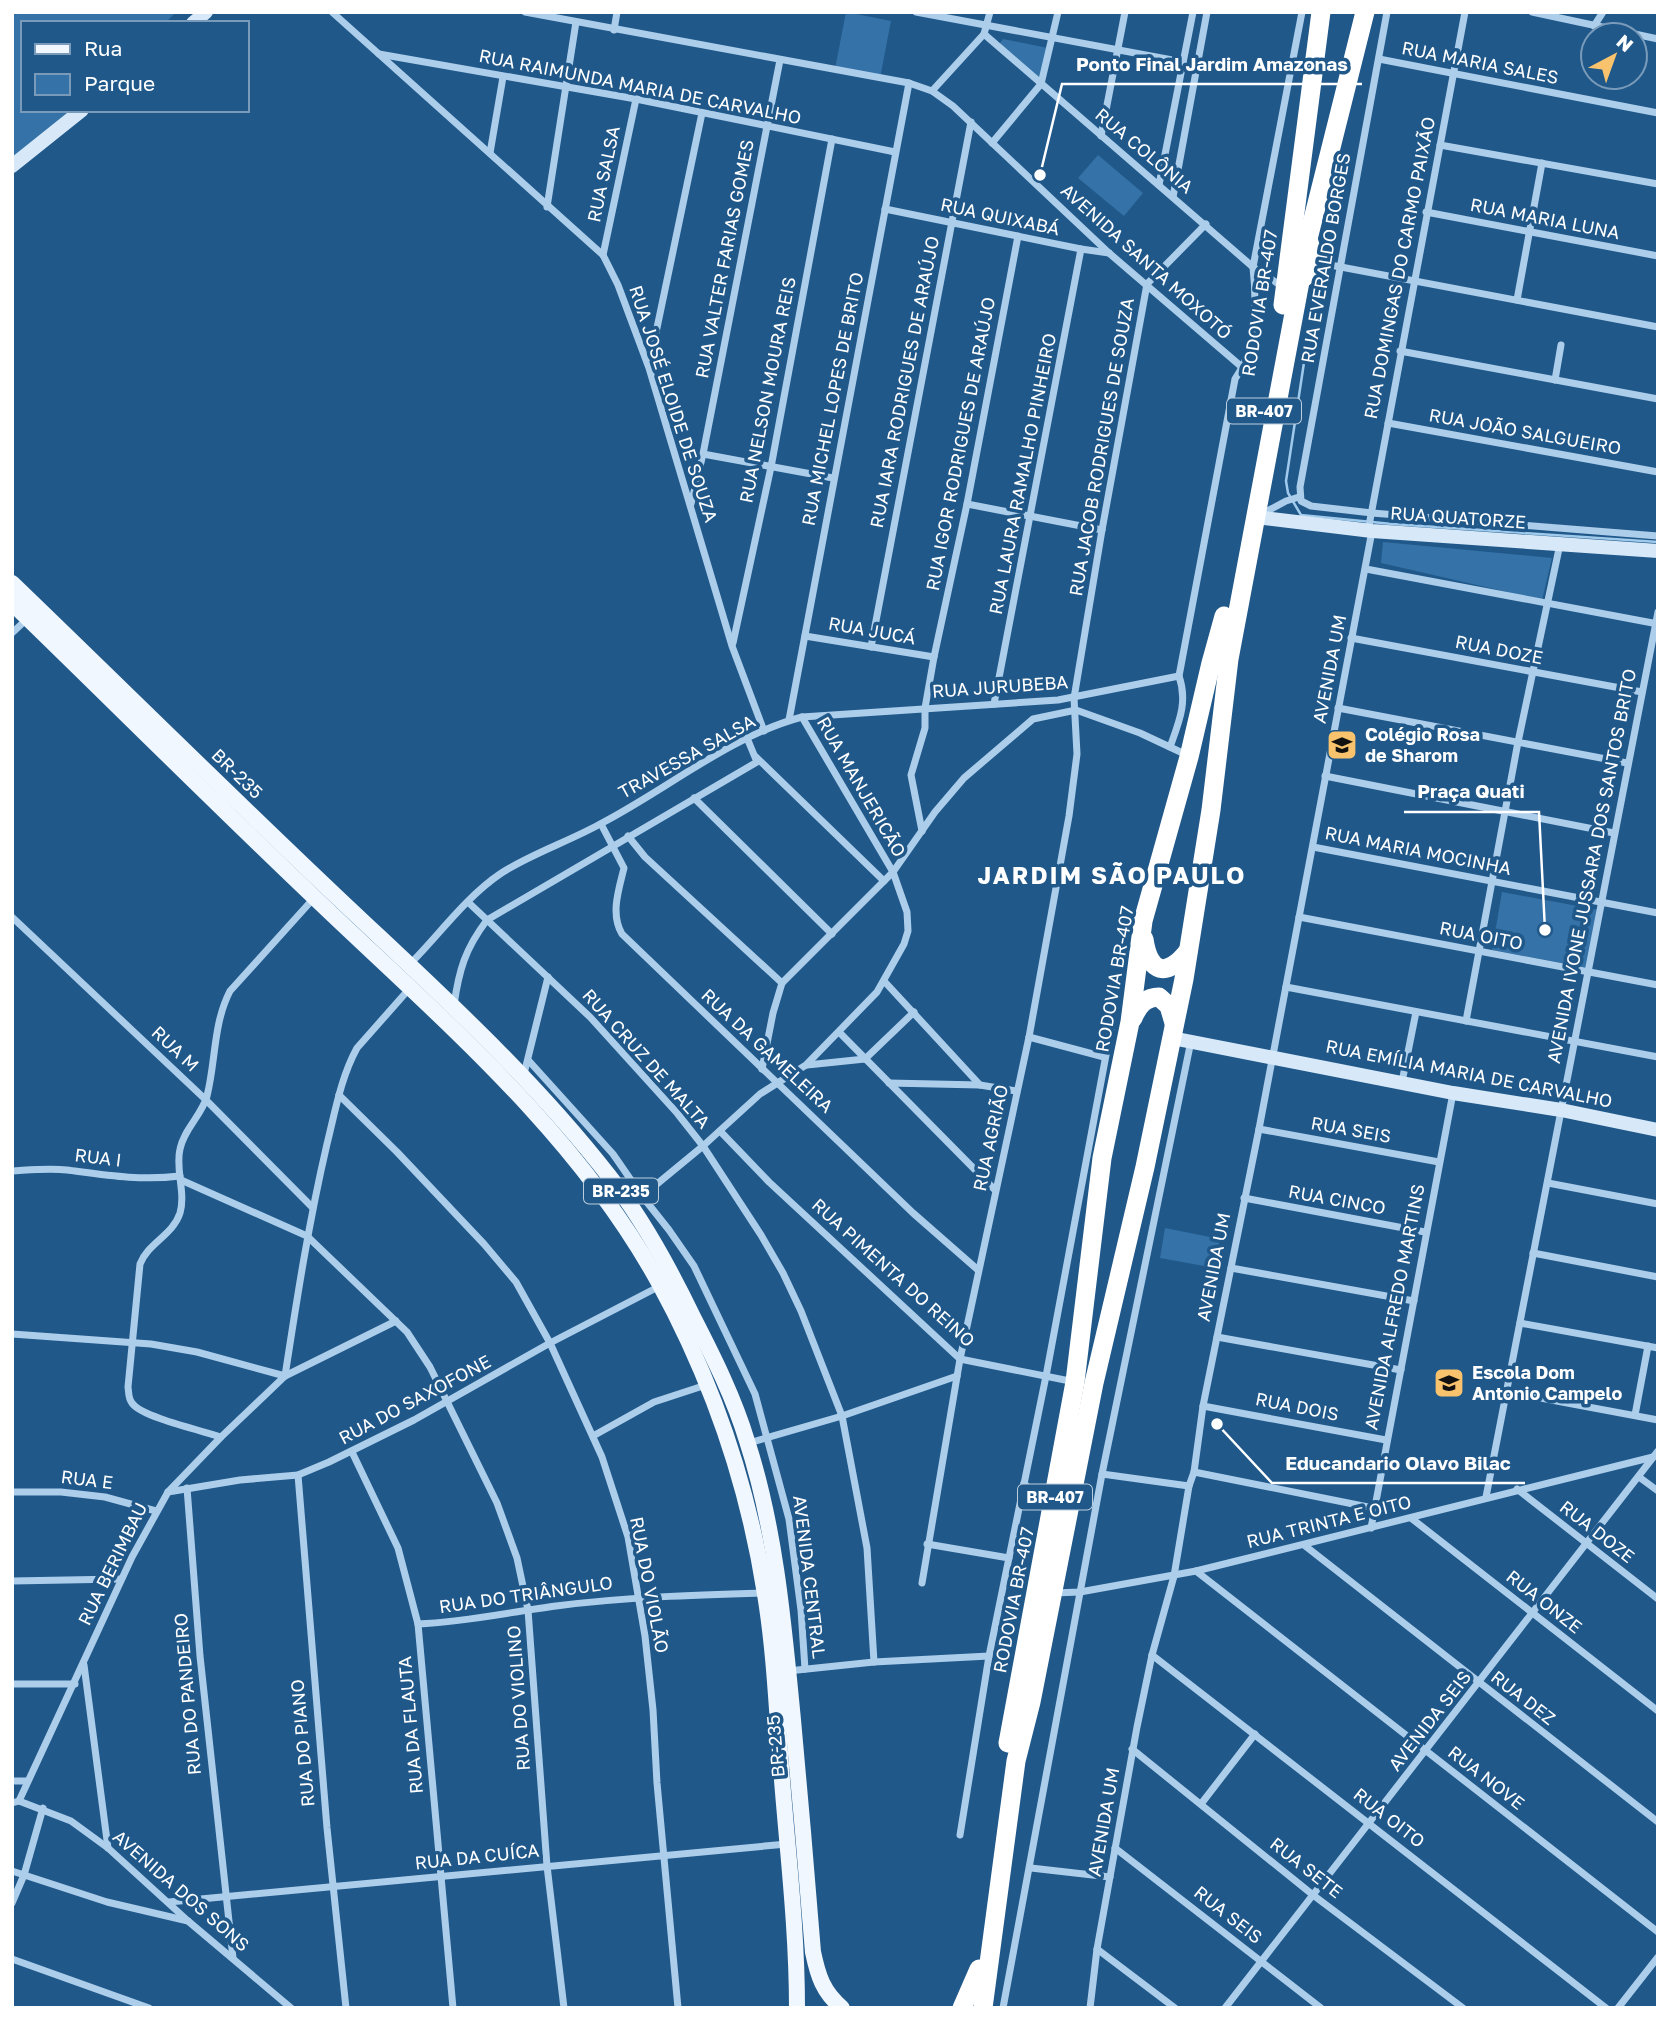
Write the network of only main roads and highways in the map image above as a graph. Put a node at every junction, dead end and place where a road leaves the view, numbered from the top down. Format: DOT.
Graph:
graph roads {
  1 [pos="1321,12"];
  2 [pos="1365,12"];
  3 [pos="1308,239"];
  4 [pos="1297,276"];
  5 [pos="12,583"];
  6 [pos="12,603"];
  7 [pos="1143,921"];
  8 [pos="1188,951"];
  9 [pos="1121,1023"];
  10 [pos="1182,1035"];
  11 [pos="605,1183"];
  12 [pos="979,1969"];
  13 [pos="797,2008"];
  14 [pos="842,2008"];
  15 [pos="962,2008"];
  16 [pos="972,2008"];
  17 [pos="983,2008"];
  1 -- 4 [label="highway, RODOVIA BR-407 / BR-407"];
  2 -- 3 [label="highway, RODOVIA BR-407 / BR-407"];
  3 -- 4 [label="highway, RODOVIA BR-407 / BR-407"];
  3 -- 4 [label="highway"];
  4 -- 7 [label="highway, RODOVIA BR-407 / BR-407"];
  4 -- 8 [label="highway, RODOVIA BR-407 / BR-407"];
  5 -- 11 [label="main road, BR-235 / BR-235"];
  6 -- 11 [label="main road, BR-235 / BR-235"];
  7 -- 8 [label="highway"];
  7 -- 9 [label="highway, RODOVIA BR-407 / BR-407"];
  8 -- 10 [label="highway, RODOVIA BR-407 / BR-407"];
  9 -- 10 [label="highway"];
  9 -- 12 [label="highway, RODOVIA BR-407 / BR-407"];
  10 -- 17 [label="highway, RODOVIA BR-407 / BR-407"];
  11 -- 13 [label="main road, BR-235 / BR-235"];
  11 -- 14 [label="main road, BR-235 / BR-235"];
  12 -- 15 [label="highway"];
  12 -- 16 [label="highway"];
}
